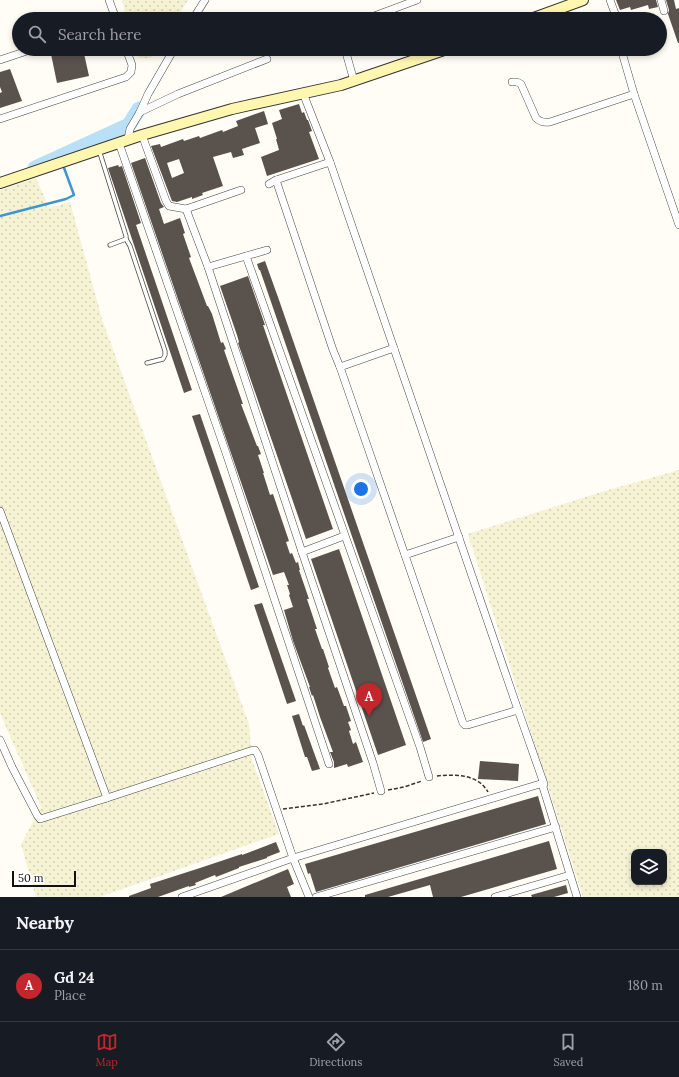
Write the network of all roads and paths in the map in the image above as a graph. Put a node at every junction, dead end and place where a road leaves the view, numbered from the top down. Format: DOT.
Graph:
graph roads {
  1 [pos="109,0"];
  2 [pos="205,0"];
  3 [pos="416,0"];
  4 [pos="583,0"];
  5 [pos="610,0"];
  6 [pos="660,0"];
  7 [pos="664,11"];
  8 [pos="113,12"];
  9 [pos="197,12"];
  10 [pos="384,12"];
  11 [pos="550,12"];
  12 [pos="614,12"];
  13 [pos="12,56"];
  14 [pos="129,56"];
  15 [pos="170,56"];
  16 [pos="347,56"];
  17 [pos="427,56"];
  18 [pos="623,56"];
  19 [pos="267,59"];
  20 [pos="0,60"];
  21 [pos="354,81"];
  22 [pos="512,82"];
  23 [pos="634,94"];
  24 [pos="305,97"];
  25 [pos="140,112"];
  26 [pos="0,120"];
  27 [pos="143,139"];
  28 [pos="122,145"];
  29 [pos="99,149"];
  30 [pos="330,162"];
  31 [pos="276,180"];
  32 [pos="0,183"];
  33 [pos="269,184"];
  34 [pos="241,190"];
  35 [pos="186,209"];
  36 [pos="679,225"];
  37 [pos="126,239"];
  38 [pos="110,245"];
  39 [pos="267,250"];
  40 [pos="246,256"];
  41 [pos="208,267"];
  42 [pos="394,348"];
  43 [pos="147,363"];
  44 [pos="340,367"];
  45 [pos="0,511"];
  46 [pos="344,536"];
  47 [pos="459,537"];
  48 [pos="302,552"];
  49 [pos="405,555"];
  50 [pos="518,710"];
  51 [pos="0,740"];
  52 [pos="329,764"];
  53 [pos="429,777"];
  54 [pos="542,784"];
  55 [pos="381,791"];
  56 [pos="107,798"];
  57 [pos="489,800"];
  58 [pos="278,810"];
  59 [pos="556,827"];
  60 [pos="293,858"];
  61 [pos="570,875"];
  62 [pos="182,897"];
  63 [pos="309,897"];
  64 [pos="316,897"];
  65 [pos="495,897"];
  66 [pos="577,897"];
  1 -- 8 [label="street"];
  2 -- 9 [label="street"];
  3 -- 10 [label="street"];
  4 -- 11 [label="street"];
  5 -- 12 [label="street"];
  6 -- 7 [label="street"];
  13 -- 20 [label="street"];
  14 -- 26 [label="street"];
  15 -- 25 [label="street"];
  16 -- 21 [label="street"];
  17 -- 21 [label="street"];
  18 -- 23 [label="street"];
  19 -- 25 [label="street"];
  21 -- 24 [label="street"];
  22 -- 23 [label="street"];
  23 -- 36 [label="street"];
  24 -- 27 [label="street"];
  24 -- 30 [label="street"];
  25 -- 28 [label="street"];
  27 -- 28 [label="street"];
  27 -- 35 [label="street"];
  28 -- 29 [label="street"];
  28 -- 52 [label="street"];
  29 -- 32 [label="street"];
  29 -- 37 [label="lane"];
  30 -- 31 [label="street"];
  30 -- 42 [label="street"];
  31 -- 33 [label="street"];
  31 -- 44 [label="street"];
  34 -- 35 [label="street"];
  35 -- 41 [label="street"];
  37 -- 38 [label="lane"];
  37 -- 43 [label="lane"];
  39 -- 40 [label="street"];
  40 -- 41 [label="street"];
  40 -- 46 [label="street"];
  41 -- 48 [label="street"];
  42 -- 44 [label="street"];
  42 -- 47 [label="street"];
  44 -- 49 [label="street"];
  45 -- 56 [label="street"];
  46 -- 48 [label="street"];
  46 -- 53 [label="street"];
  47 -- 49 [label="street"];
  47 -- 50 [label="street"];
  48 -- 55 [label="street"];
  49 -- 50 [label="street"];
  50 -- 54 [label="street"];
  51 -- 56 [label="street"];
  53 -- 55 [label="path"];
  53 -- 57 [label="path"];
  54 -- 57 [label="street"];
  54 -- 59 [label="street"];
  55 -- 58 [label="path"];
  56 -- 58 [label="street"];
  57 -- 60 [label="street"];
  58 -- 60 [label="street"];
  59 -- 61 [label="street"];
  59 -- 64 [label="street"];
  60 -- 62 [label="street"];
  60 -- 63 [label="street"];
  61 -- 65 [label="street"];
  61 -- 66 [label="street"];
}
